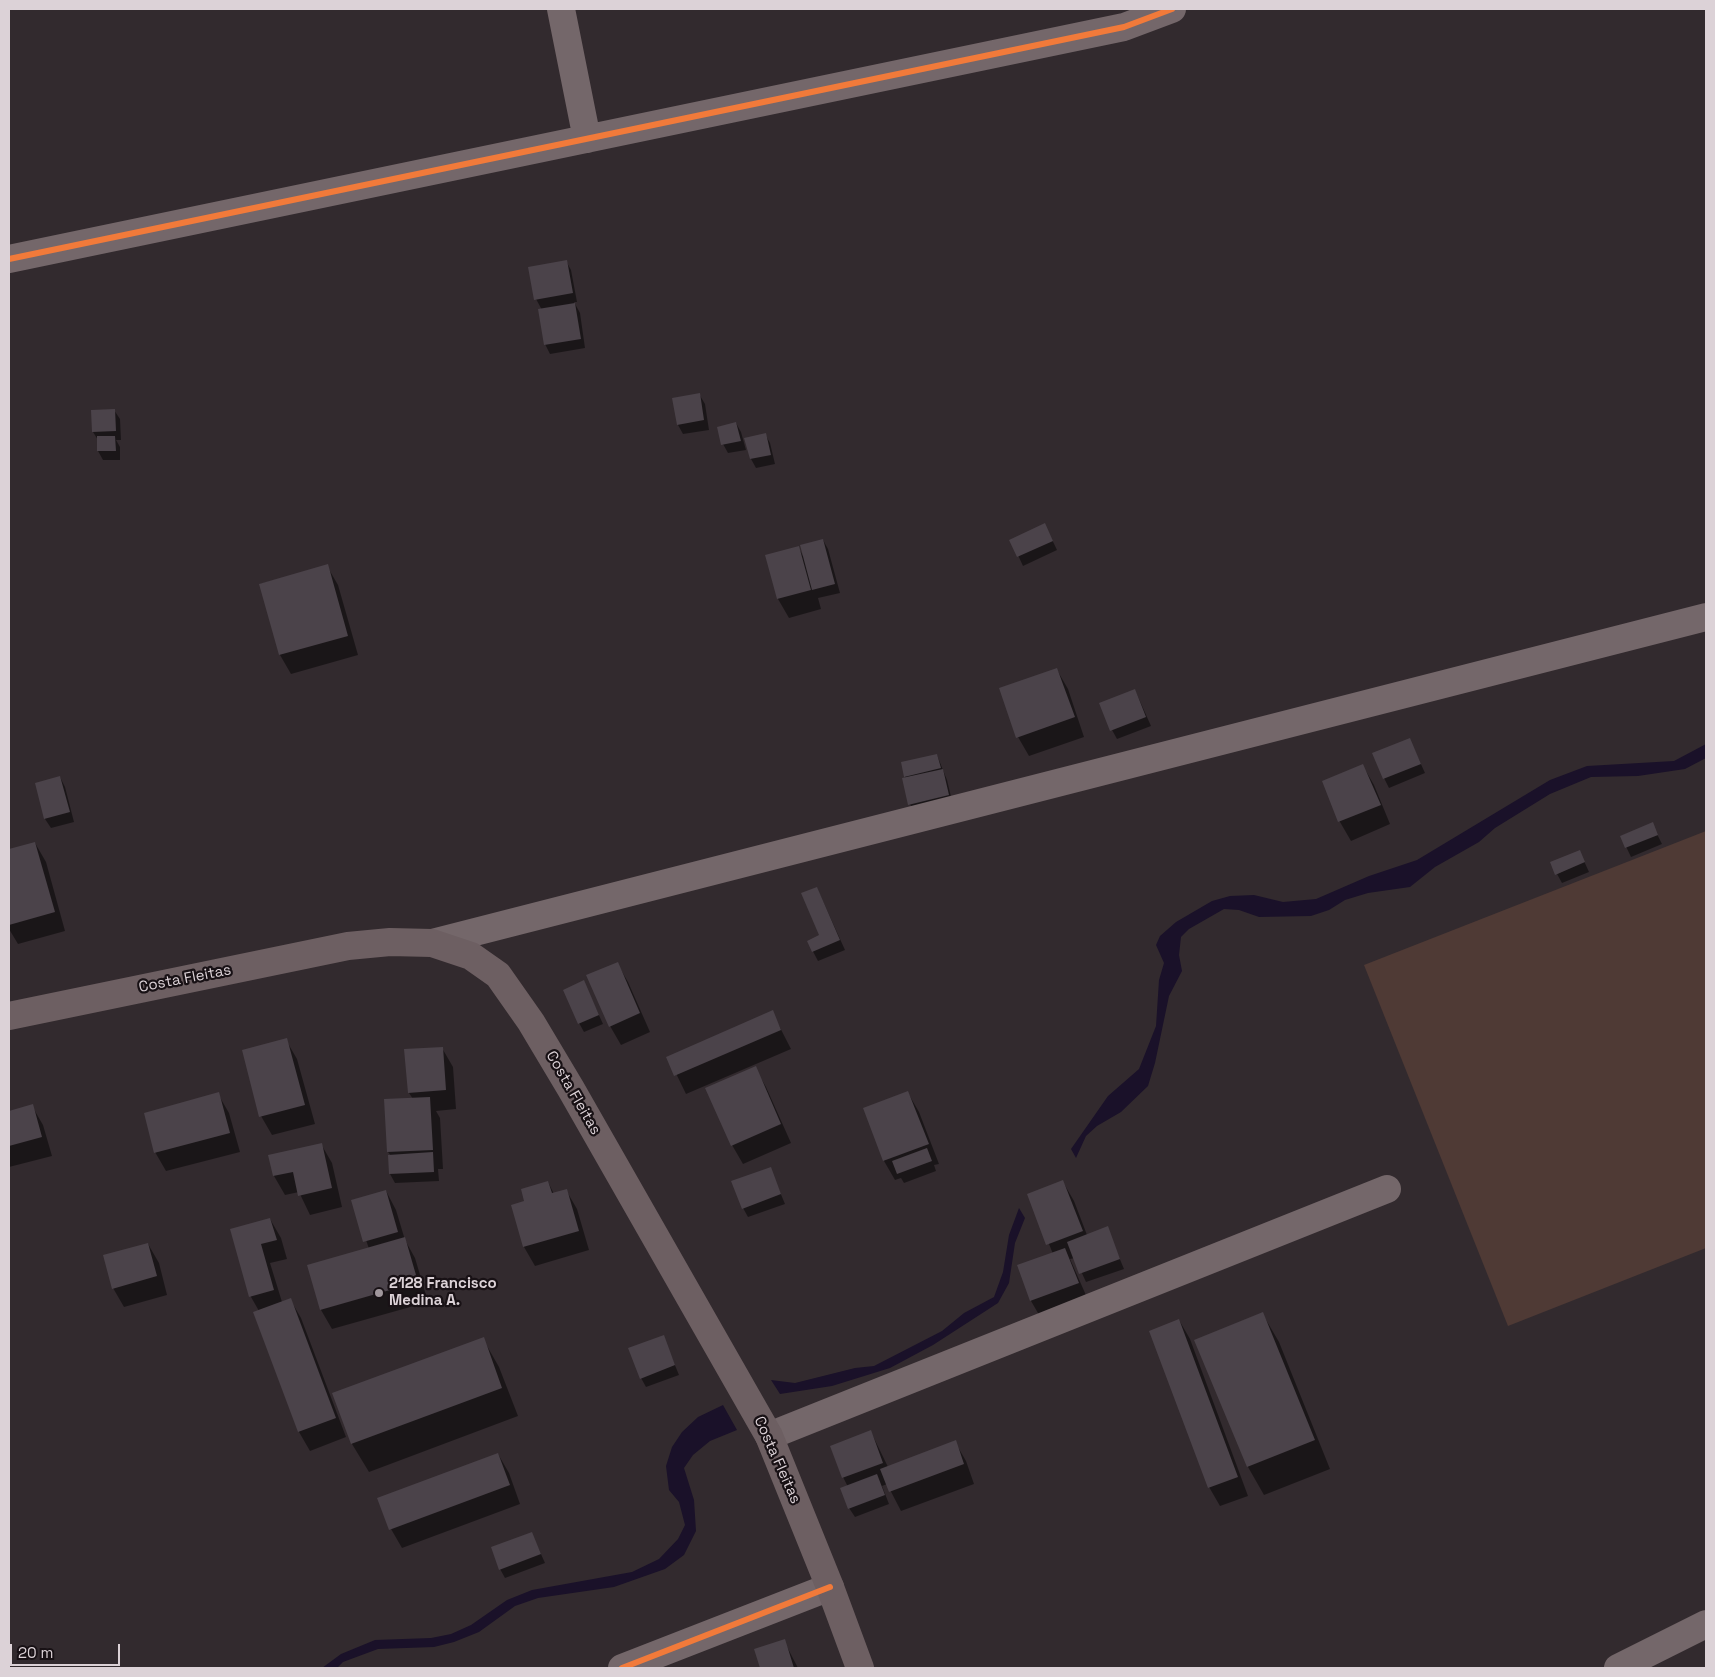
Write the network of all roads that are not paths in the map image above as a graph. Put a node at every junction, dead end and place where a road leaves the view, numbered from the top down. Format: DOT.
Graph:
graph roads {
  1 [pos="561,9"];
  2 [pos="1172,9"];
  3 [pos="587,138"];
  4 [pos="9,259"];
  5 [pos="1706,618"];
  6 [pos="432,943"];
  7 [pos="9,1016"];
  8 [pos="1387,1189"];
  9 [pos="769,1436"];
  10 [pos="830,1587"];
  11 [pos="1706,1624"];
  12 [pos="622,1668"];
  13 [pos="860,1668"];
  14 [pos="1618,1668"];
  1 -- 3 [label="street"];
  2 -- 3 [label="street"];
  3 -- 4 [label="street"];
  5 -- 6 [label="street"];
  6 -- 7 [label="main road, Costa Fleitas"];
  6 -- 9 [label="main road, Costa Fleitas"];
  8 -- 9 [label="street"];
  9 -- 10 [label="main road, Costa Fleitas"];
  10 -- 12 [label="street"];
  10 -- 13 [label="main road, Costa Fleitas"];
  11 -- 14 [label="street"];
}
